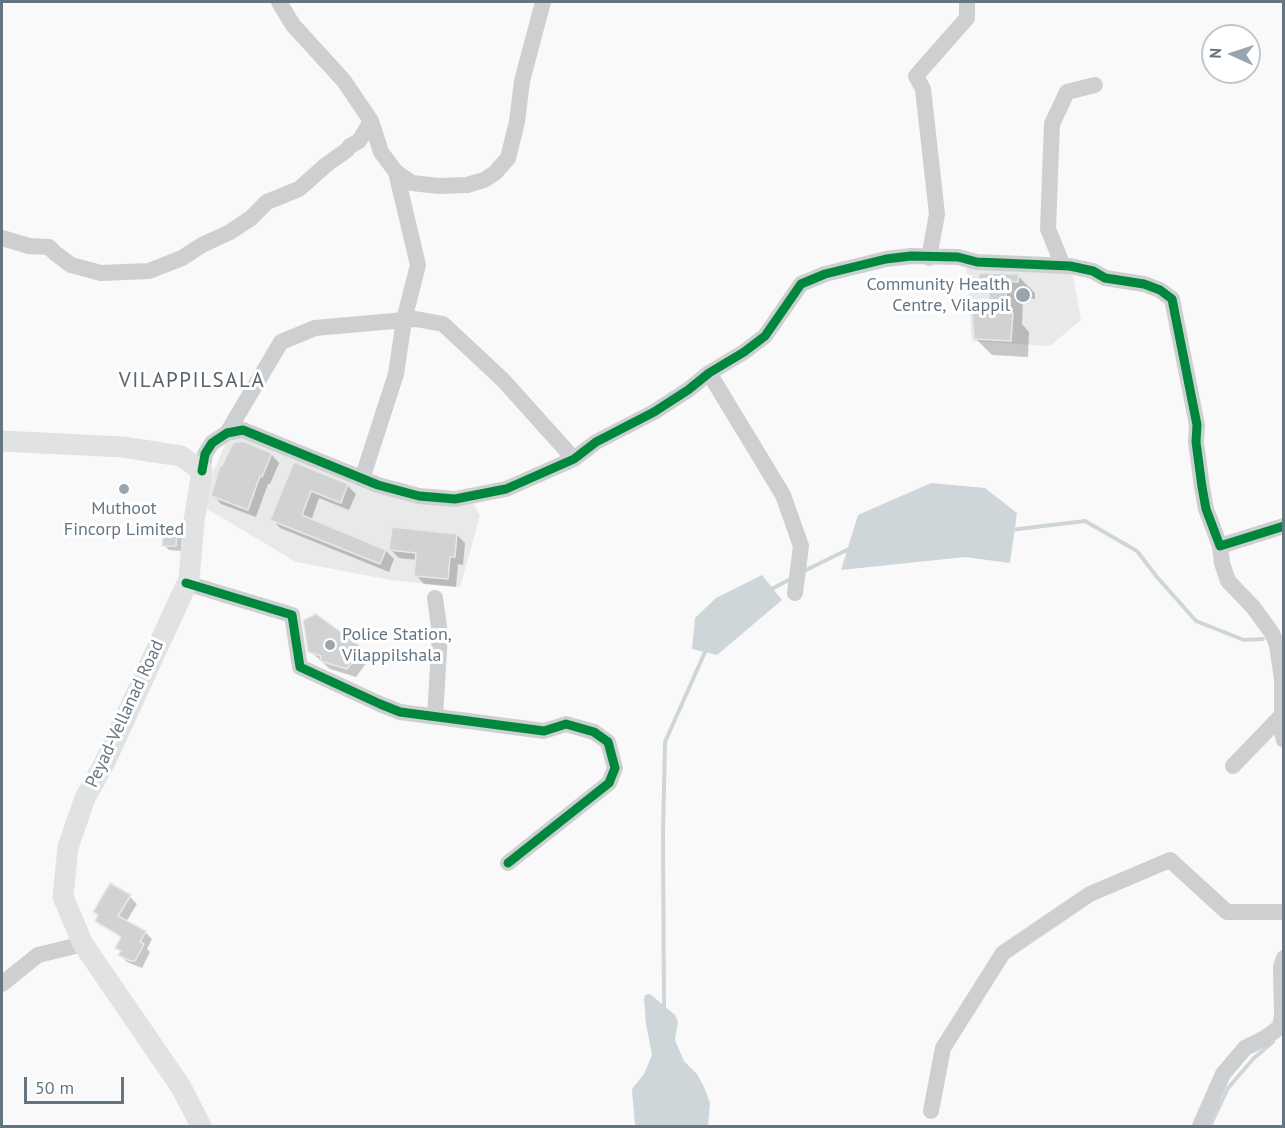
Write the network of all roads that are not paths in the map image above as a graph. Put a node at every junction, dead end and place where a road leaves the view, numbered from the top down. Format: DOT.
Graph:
graph roads {
  1 [pos="279,2"];
  2 [pos="543,2"];
  3 [pos="967,2"];
  4 [pos="1095,85"];
  5 [pos="371,120"];
  6 [pos="396,172"];
  7 [pos="2,238"];
  8 [pos="929,258"];
  9 [pos="1064,266"];
  10 [pos="404,320"];
  11 [pos="709,373"];
  12 [pos="227,433"];
  13 [pos="2,441"];
  14 [pos="574,459"];
  15 [pos="202,471"];
  16 [pos="362,479"];
  17 [pos="1284,526"];
  18 [pos="1220,546"];
  19 [pos="186,583"];
  20 [pos="795,592"];
  21 [pos="435,598"];
  22 [pos="1282,715"];
  23 [pos="435,716"];
  24 [pos="1284,740"];
  25 [pos="1233,766"];
  26 [pos="508,863"];
  27 [pos="1284,912"];
  28 [pos="83,944"];
  29 [pos="1284,958"];
  30 [pos="2,984"];
  31 [pos="931,1110"];
  32 [pos="201,1126"];
  33 [pos="1200,1126"];
  1 -- 5 [label="street"];
  2 -- 6 [label="street"];
  3 -- 8 [label="street"];
  4 -- 9 [label="street"];
  5 -- 6 [label="street"];
  5 -- 7 [label="street"];
  6 -- 10 [label="street"];
  8 -- 9 [label="street"];
  8 -- 11 [label="street"];
  9 -- 18 [label="street"];
  10 -- 12 [label="street"];
  10 -- 14 [label="street"];
  10 -- 16 [label="street"];
  11 -- 14 [label="street"];
  11 -- 20 [label="street"];
  12 -- 15 [label="street"];
  12 -- 16 [label="street"];
  13 -- 15 [label="main road"];
  14 -- 16 [label="street"];
  15 -- 19 [label="main road, Peyad-Vellanad Road"];
  17 -- 18 [label="street"];
  18 -- 22 [label="street"];
  19 -- 23 [label="street"];
  19 -- 28 [label="main road, Peyad-Vellanad Road"];
  21 -- 23 [label="street"];
  22 -- 24 [label="street"];
  22 -- 25 [label="street"];
  23 -- 26 [label="street"];
  27 -- 31 [label="street"];
  28 -- 30 [label="street"];
  28 -- 32 [label="main road, Peyad-Vellanad Road"];
  29 -- 33 [label="street"];
}
